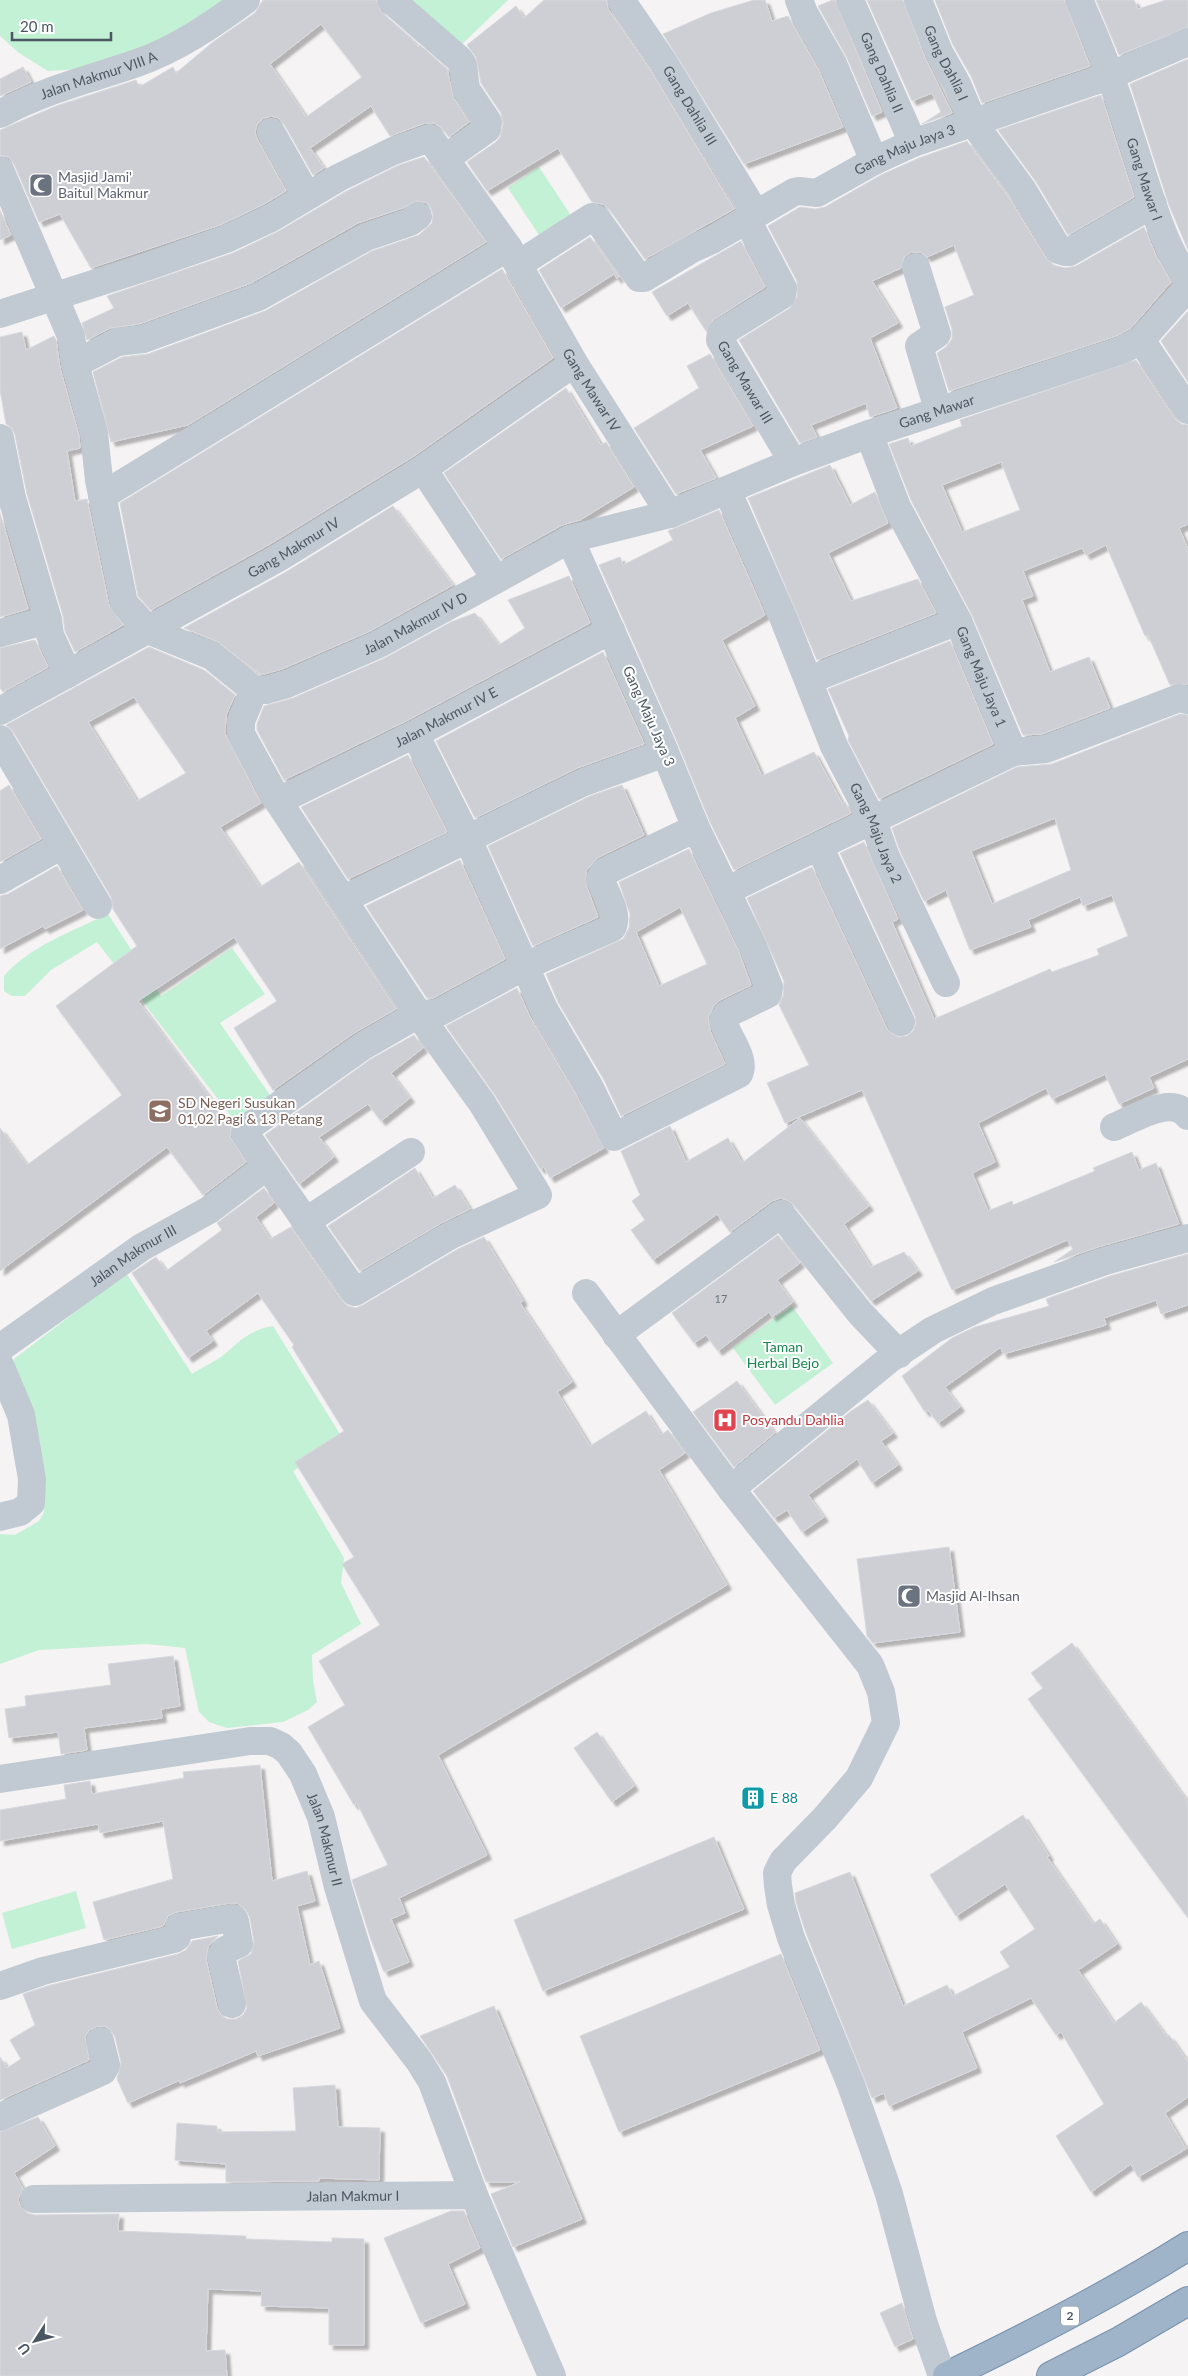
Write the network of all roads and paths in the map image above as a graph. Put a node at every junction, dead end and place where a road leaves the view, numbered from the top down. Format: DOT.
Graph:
graph roads {
  1 [pos="246,0"];
  2 [pos="391,0"];
  3 [pos="620,0"];
  4 [pos="799,0"];
  5 [pos="850,0"];
  6 [pos="918,0"];
  7 [pos="1079,0"];
  8 [pos="1188,42"];
  9 [pos="1109,76"];
  10 [pos="0,114"];
  11 [pos="974,124"];
  12 [pos="271,132"];
  13 [pos="913,143"];
  14 [pos="446,158"];
  15 [pos="874,161"];
  16 [pos="0,170"];
  17 [pos="307,196"];
  18 [pos="1153,204"];
  19 [pos="418,216"];
  20 [pos="752,217"];
  21 [pos="514,255"];
  22 [pos="916,267"];
  23 [pos="1188,279"];
  24 [pos="1188,287"];
  25 [pos="55,296"];
  26 [pos="0,314"];
  27 [pos="1141,340"];
  28 [pos="574,363"];
  29 [pos="75,364"];
  30 [pos="938,409"];
  31 [pos="1188,410"];
  32 [pos="869,434"];
  33 [pos="0,438"];
  34 [pos="793,462"];
  35 [pos="423,469"];
  36 [pos="727,490"];
  37 [pos="102,496"];
  38 [pos="670,514"];
  39 [pos="570,539"];
  40 [pos="496,578"];
  41 [pos="48,620"];
  42 [pos="958,621"];
  43 [pos="148,630"];
  44 [pos="611,630"];
  45 [pos="0,633"];
  46 [pos="68,674"];
  47 [pos="809,680"];
  48 [pos="254,690"];
  49 [pos="1188,700"];
  50 [pos="0,710"];
  51 [pos="415,734"];
  52 [pos="0,739"];
  53 [pos="1013,752"];
  54 [pos="665,753"];
  55 [pos="278,801"];
  56 [pos="872,821"];
  57 [pos="696,828"];
  58 [pos="467,837"];
  59 [pos="62,845"];
  60 [pos="820,846"];
  61 [pos="0,880"];
  62 [pos="726,891"];
  63 [pos="344,899"];
  64 [pos="98,905"];
  65 [pos="525,966"];
  66 [pos="946,983"];
  67 [pos="419,1015"];
  68 [pos="901,1022"];
  69 [pos="1188,1116"];
  70 [pos="1114,1127"];
  71 [pos="411,1152"];
  72 [pos="267,1166"];
  73 [pos="305,1222"];
  74 [pos="1188,1238"];
  75 [pos="586,1293"];
  76 [pos="616,1335"];
  77 [pos="0,1348"];
  78 [pos="899,1354"];
  79 [pos="0,1365"];
  80 [pos="732,1490"];
  81 [pos="0,1517"];
  82 [pos="0,1779"];
  83 [pos="0,1986"];
  84 [pos="232,2004"];
  85 [pos="100,2040"];
  86 [pos="0,2117"];
  87 [pos="474,2195"];
  88 [pos="34,2199"];
  89 [pos="1188,2246"];
  90 [pos="1188,2301"];
  91 [pos="1188,2317"];
  92 [pos="1118,2342"];
  93 [pos="552,2376"];
  94 [pos="942,2376"];
  95 [pos="947,2376"];
  96 [pos="1051,2376"];
  1 -- 10 [label="street, Jalan Makmur VIII A"];
  2 -- 14 [label="street"];
  3 -- 20 [label="street, Gang Dahlia III"];
  4 -- 15 [label="street"];
  5 -- 13 [label="street, Gang Dahlia II"];
  6 -- 11 [label="street, Gang Dahlia I"];
  7 -- 9 [label="street, Gang Mawar I"];
  8 -- 9 [label="street, Gang Maju Jaya 3"];
  9 -- 11 [label="street, Gang Maju Jaya 3"];
  9 -- 18 [label="street, Gang Mawar I"];
  11 -- 13 [label="street, Gang Maju Jaya 3"];
  11 -- 18 [label="street, Gang Dahlia I"];
  12 -- 17 [label="street"];
  13 -- 15 [label="street, Gang Maju Jaya 3"];
  14 -- 17 [label="street, Gang Mawar IV"];
  14 -- 21 [label="street, Gang Mawar IV"];
  15 -- 20 [label="street, Gang Maju Jaya 3"];
  16 -- 25 [label="street"];
  17 -- 25 [label="street"];
  18 -- 23 [label="street, Gang Mawar I"];
  19 -- 29 [label="street"];
  20 -- 21 [label="street, Gang Maju Jaya 3"];
  20 -- 34 [label="street, Gang Mawar III"];
  21 -- 28 [label="street, Gang Mawar IV"];
  21 -- 37 [label="street"];
  22 -- 30 [label="street"];
  24 -- 27 [label="street, Gang Mawar"];
  25 -- 26 [label="street"];
  25 -- 29 [label="street"];
  27 -- 30 [label="street, Gang Mawar"];
  27 -- 31 [label="street"];
  28 -- 35 [label="street, Gang Makmur IV"];
  28 -- 38 [label="street, Gang Mawar IV"];
  29 -- 37 [label="street"];
  30 -- 32 [label="street, Gang Mawar"];
  32 -- 34 [label="street, Gang Mawar"];
  32 -- 42 [label="street, Gang Maju Jaya 1"];
  33 -- 41 [label="street"];
  34 -- 36 [label="street, Gang Mawar"];
  35 -- 40 [label="street"];
  35 -- 43 [label="street, Gang Makmur IV"];
  36 -- 38 [label="street, Gang Mawar"];
  36 -- 47 [label="street, Gang Maju Jaya 2"];
  37 -- 43 [label="street"];
  38 -- 39 [label="street"];
  39 -- 40 [label="street, Jalan Makmur IV D"];
  39 -- 44 [label="street, Gang Maju Jaya 3"];
  40 -- 48 [label="street, Jalan Makmur IV D"];
  41 -- 45 [label="street"];
  41 -- 46 [label="street"];
  42 -- 47 [label="street"];
  42 -- 53 [label="street, Gang Maju Jaya 1"];
  43 -- 46 [label="street, Gang Makmur IV"];
  43 -- 48 [label="street"];
  44 -- 51 [label="street, Jalan Makmur IV E"];
  44 -- 54 [label="street, Gang Maju Jaya 3"];
  46 -- 50 [label="street, Gang Makmur IV"];
  47 -- 56 [label="street, Gang Maju Jaya 2"];
  48 -- 55 [label="street"];
  49 -- 53 [label="street"];
  51 -- 55 [label="street, Jalan Makmur IV E"];
  51 -- 58 [label="street"];
  52 -- 59 [label="street"];
  53 -- 56 [label="street"];
  54 -- 57 [label="street, Gang Maju Jaya 3"];
  54 -- 58 [label="street"];
  55 -- 63 [label="street"];
  56 -- 60 [label="street"];
  56 -- 66 [label="street, Gang Maju Jaya 2"];
  57 -- 62 [label="street, Gang Maju Jaya 3"];
  57 -- 65 [label="street"];
  58 -- 63 [label="street"];
  58 -- 65 [label="street"];
  59 -- 61 [label="street"];
  59 -- 64 [label="street"];
  60 -- 62 [label="street"];
  60 -- 68 [label="street"];
  62 -- 65 [label="street, Gang Maju Jaya 3"];
  63 -- 67 [label="street"];
  65 -- 67 [label="street"];
  67 -- 72 [label="street"];
  67 -- 73 [label="street"];
  69 -- 70 [label="street"];
  71 -- 73 [label="street"];
  72 -- 73 [label="street"];
  72 -- 77 [label="street, Jalan Makmur III"];
  74 -- 78 [label="street"];
  75 -- 76 [label="street"];
  76 -- 78 [label="street"];
  76 -- 80 [label="street"];
  78 -- 80 [label="street"];
  79 -- 81 [label="street"];
  80 -- 94 [label="street"];
  82 -- 87 [label="street, Jalan Makmur II"];
  83 -- 84 [label="street"];
  85 -- 86 [label="street"];
  87 -- 88 [label="street, Jalan Makmur I"];
  87 -- 93 [label="street"];
  89 -- 95 [label="highway, 2"];
  90 -- 92 [label="highway"];
  91 -- 92 [label="highway"];
  92 -- 96 [label="highway"];
}
